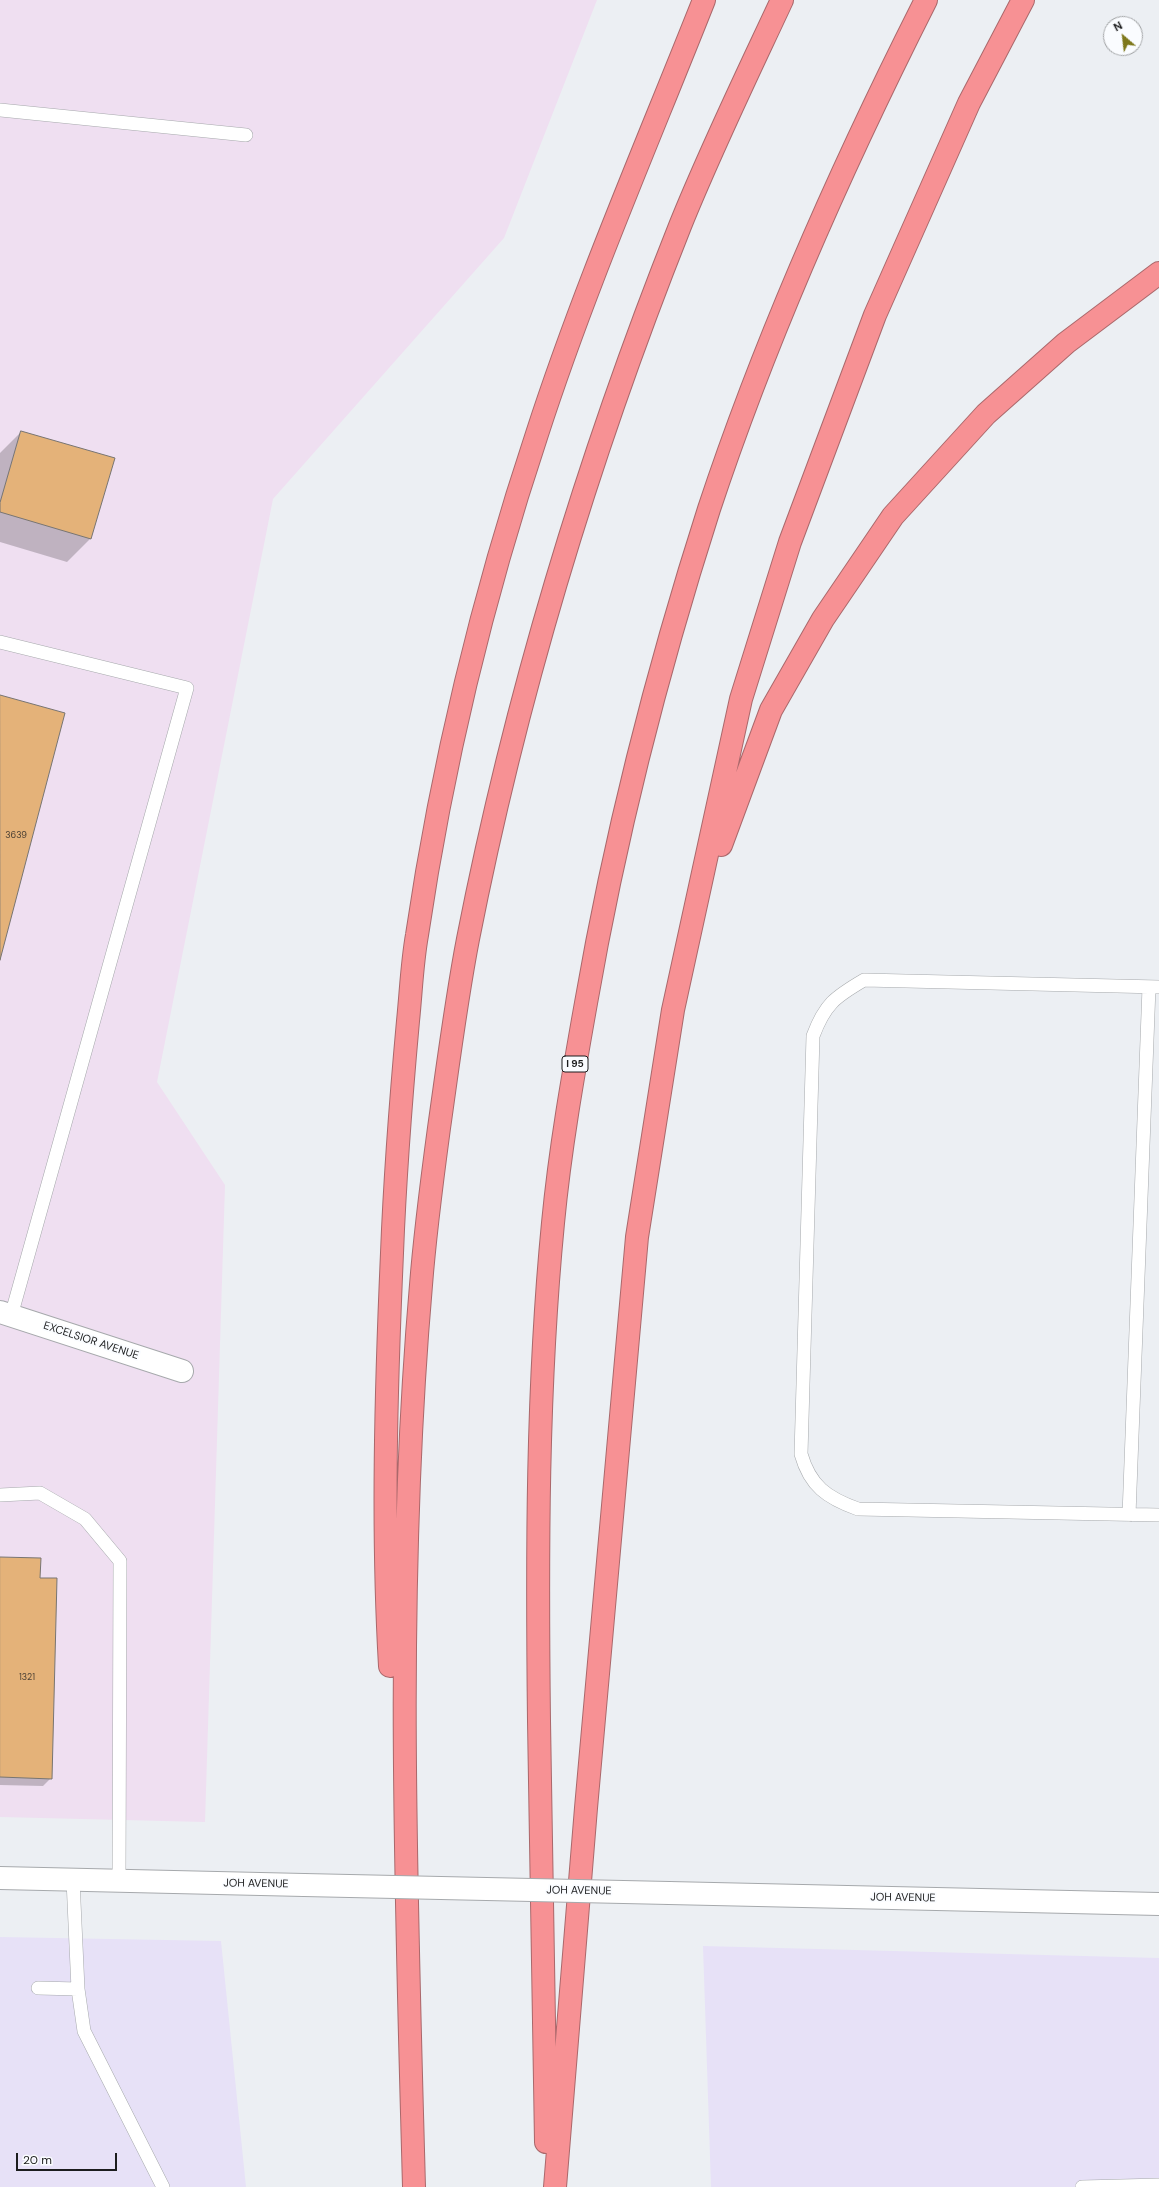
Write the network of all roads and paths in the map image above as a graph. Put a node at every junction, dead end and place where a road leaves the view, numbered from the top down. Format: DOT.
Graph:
graph roads {
  1 [pos="704,0"];
  2 [pos="782,0"];
  3 [pos="926,0"];
  4 [pos="1023,0"];
  5 [pos="0,110"];
  6 [pos="246,135"];
  7 [pos="1159,273"];
  8 [pos="0,642"];
  9 [pos="1154,987"];
  10 [pos="673,1010"];
  11 [pos="6,1314"];
  12 [pos="182,1371"];
  13 [pos="0,1495"];
  14 [pos="1129,1515"];
  15 [pos="1159,1516"];
  16 [pos="0,1878"];
  17 [pos="73,1880"];
  18 [pos="119,1880"];
  19 [pos="1159,1904"];
  20 [pos="38,1988"];
  21 [pos="78,1989"];
  22 [pos="409,1997"];
  23 [pos="1159,2185"];
  24 [pos="163,2187"];
  25 [pos="414,2187"];
  26 [pos="547,2187"];
  27 [pos="555,2187"];
  28 [pos="1082,2187"];
  1 -- 22 [label="highway"];
  2 -- 22 [label="highway"];
  3 -- 26 [label="highway, I 95"];
  4 -- 10 [label="highway"];
  5 -- 6 [label="lane"];
  7 -- 10 [label="highway"];
  8 -- 11 [label="lane"];
  9 -- 14 [label="lane"];
  9 -- 14 [label="lane"];
  10 -- 27 [label="highway"];
  11 -- 12 [label="street, EXCELSIOR AVENUE"];
  13 -- 18 [label="lane"];
  14 -- 15 [label="lane"];
  16 -- 17 [label="street, JOH AVENUE"];
  17 -- 18 [label="street, JOH AVENUE"];
  17 -- 21 [label="lane"];
  18 -- 19 [label="street, JOH AVENUE, bridge"];
  20 -- 21 [label="lane"];
  21 -- 24 [label="lane"];
  22 -- 25 [label="highway"];
  23 -- 28 [label="lane"];
}
